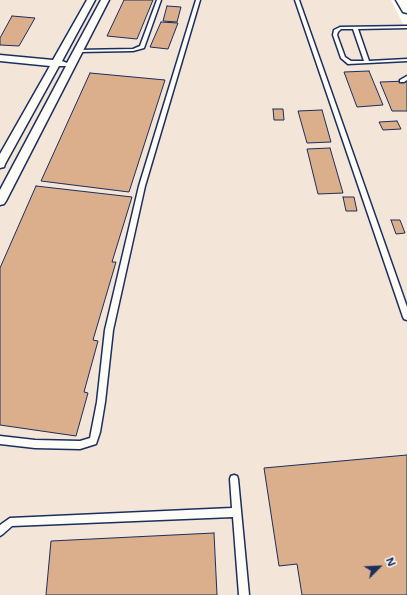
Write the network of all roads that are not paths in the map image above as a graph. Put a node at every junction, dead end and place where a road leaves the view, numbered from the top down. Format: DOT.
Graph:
graph roads {
  1 [pos="91,0"];
  2 [pos="105,0"];
  3 [pos="159,0"];
  4 [pos="198,0"];
  5 [pos="297,0"];
  6 [pos="402,0"];
  7 [pos="407,10"];
  8 [pos="407,27"];
  9 [pos="355,28"];
  10 [pos="78,51"];
  11 [pos="0,58"];
  12 [pos="407,60"];
  13 [pos="367,62"];
  14 [pos="55,64"];
  15 [pos="70,65"];
  16 [pos="407,78"];
  17 [pos="402,81"];
  18 [pos="0,164"];
  19 [pos="0,201"];
  20 [pos="407,316"];
  21 [pos="0,440"];
  22 [pos="234,480"];
  23 [pos="237,512"];
  24 [pos="0,531"];
  25 [pos="244,595"];
  1 -- 14 [label="street"];
  2 -- 10 [label="street"];
  3 -- 10 [label="lane"];
  4 -- 21 [label="lane"];
  5 -- 20 [label="lane"];
  6 -- 7 [label="main road"];
  8 -- 9 [label="lane"];
  9 -- 13 [label="lane"];
  9 -- 13 [label="lane"];
  10 -- 15 [label="street"];
  11 -- 14 [label="street"];
  12 -- 13 [label="lane"];
  14 -- 15 [label="street"];
  14 -- 18 [label="street"];
  15 -- 19 [label="street"];
  16 -- 17 [label="lane"];
  22 -- 23 [label="lane"];
  23 -- 24 [label="lane"];
  23 -- 25 [label="lane"];
}
